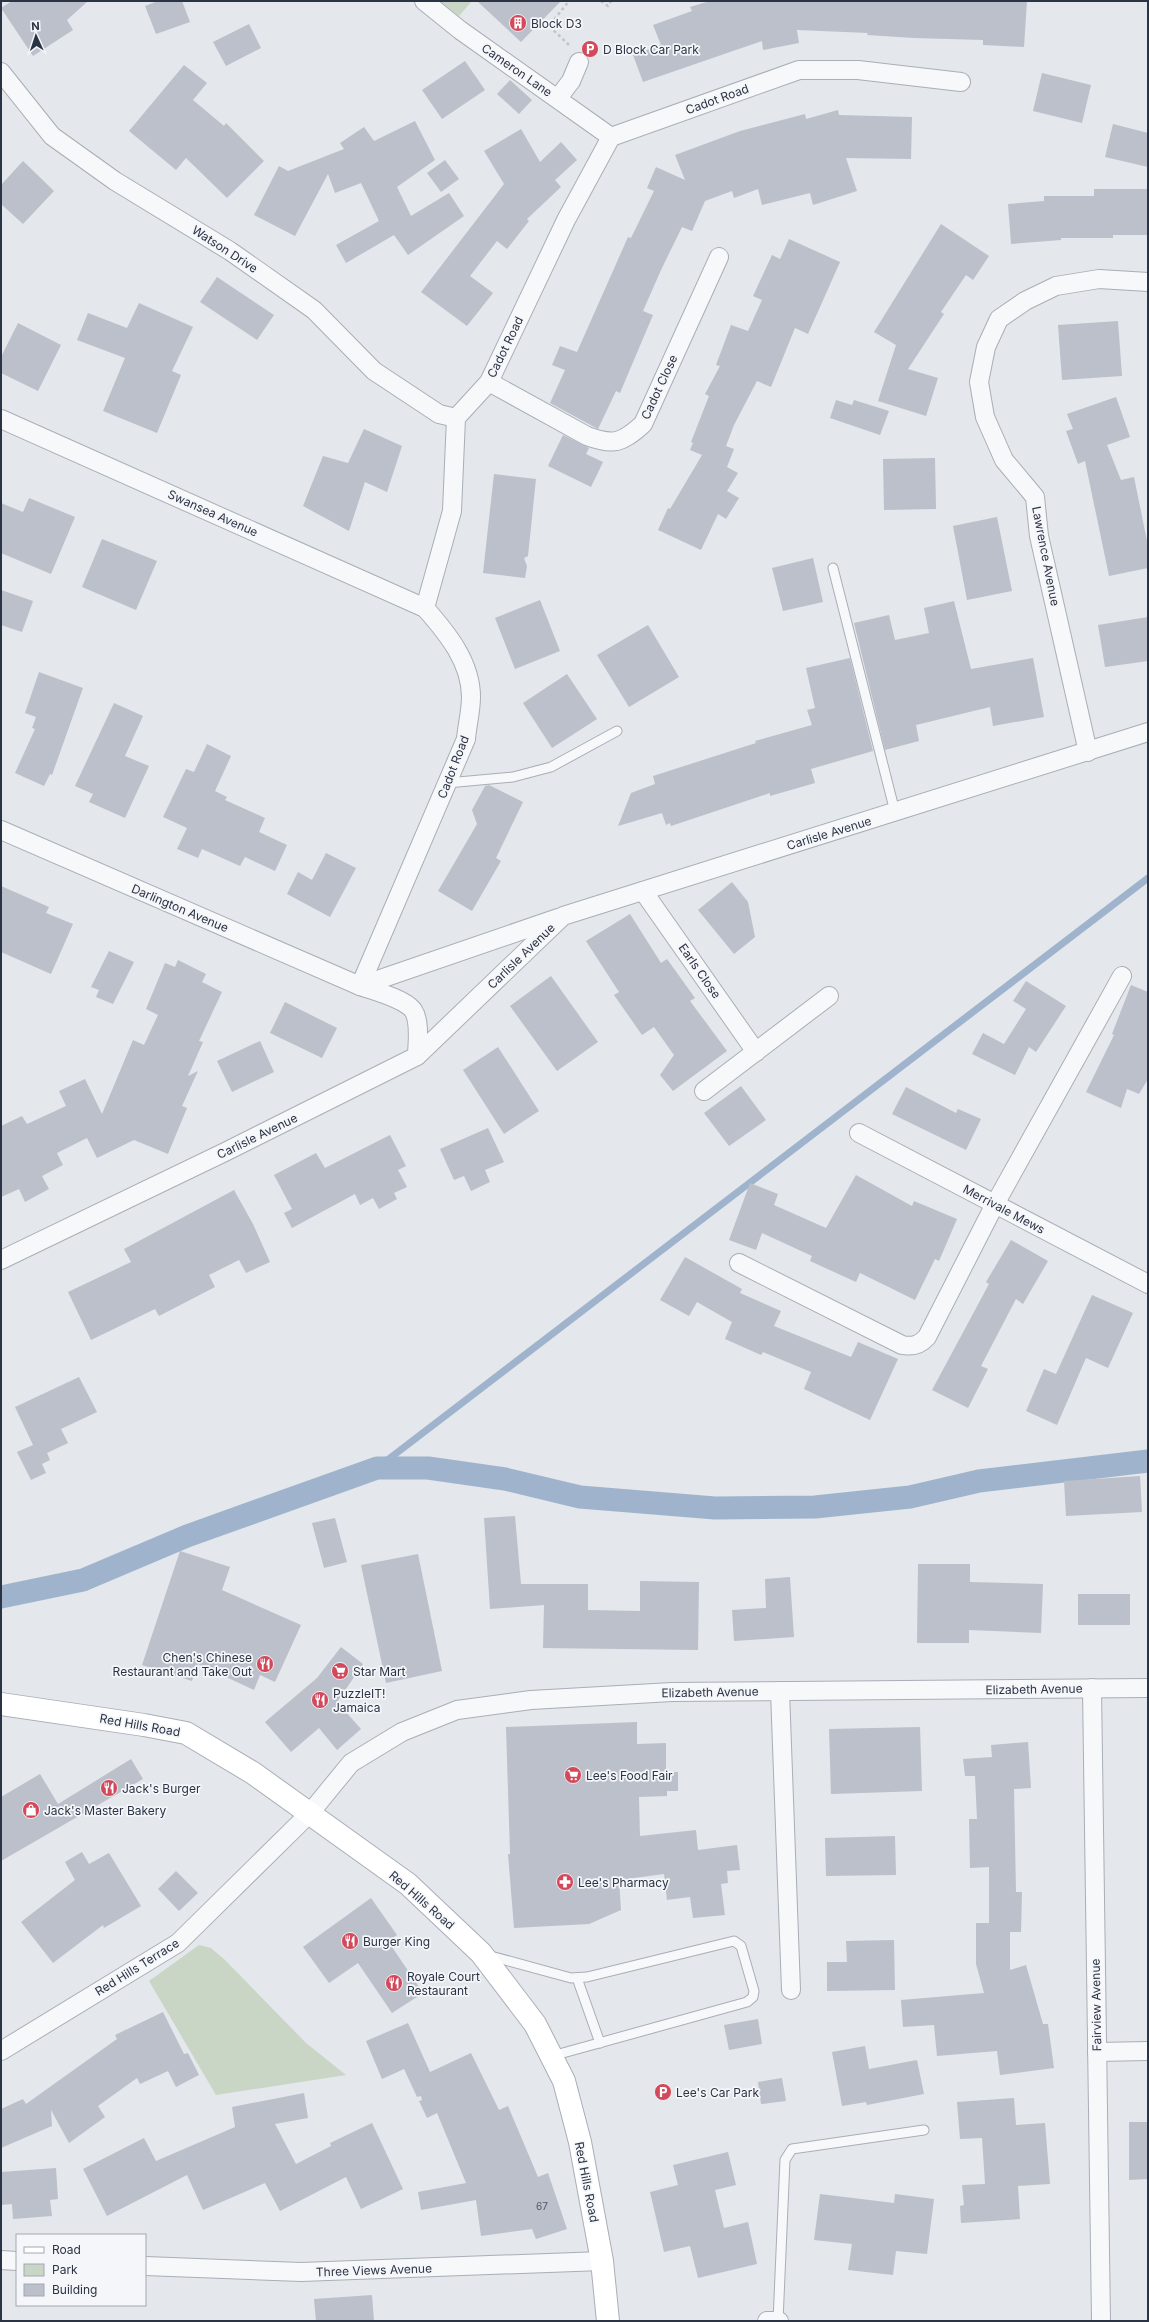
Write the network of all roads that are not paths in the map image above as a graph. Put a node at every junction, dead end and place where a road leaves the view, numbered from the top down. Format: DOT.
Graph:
graph roads {
  1 [pos="424,1"];
  2 [pos="579,62"];
  3 [pos="1,72"];
  4 [pos="961,82"];
  5 [pos="558,98"];
  6 [pos="611,137"];
  7 [pos="719,257"];
  8 [pos="1148,282"];
  9 [pos="489,382"];
  10 [pos="456,418"];
  11 [pos="1,419"];
  12 [pos="833,568"];
  13 [pos="425,608"];
  14 [pos="617,731"];
  15 [pos="1148,732"];
  16 [pos="1088,752"];
  17 [pos="447,782"];
  18 [pos="895,812"];
  19 [pos="1,830"];
  20 [pos="643,891"];
  21 [pos="564,916"];
  22 [pos="1122,976"];
  23 [pos="360,986"];
  24 [pos="829,996"];
  25 [pos="756,1052"];
  26 [pos="417,1056"];
  27 [pos="704,1091"];
  28 [pos="859,1133"];
  29 [pos="995,1204"];
  30 [pos="1,1260"];
  31 [pos="739,1263"];
  32 [pos="1148,1284"];
  33 [pos="1092,1688"];
  34 [pos="1148,1688"];
  35 [pos="780,1691"];
  36 [pos="1,1704"];
  37 [pos="310,1813"];
  38 [pos="481,1953"];
  39 [pos="577,1978"];
  40 [pos="791,1990"];
  41 [pos="600,2042"];
  42 [pos="1,2051"];
  43 [pos="1148,2051"];
  44 [pos="1097,2052"];
  45 [pos="551,2056"];
  46 [pos="924,2130"];
  47 [pos="1,2260"];
  48 [pos="16,2261"];
  49 [pos="602,2261"];
  50 [pos="146,2266"];
  51 [pos="608,2321"];
  52 [pos="767,2321"];
  53 [pos="779,2321"];
  54 [pos="1101,2321"];
  1 -- 5 [label="street, Cameron Lane"];
  2 -- 5 [label="street"];
  3 -- 10 [label="street, Watson Drive"];
  4 -- 6 [label="street, Cadot Road"];
  5 -- 6 [label="street, Cameron Lane"];
  6 -- 9 [label="street, Cadot Road"];
  7 -- 9 [label="street, Cadot Close"];
  8 -- 16 [label="street, Lawrence Avenue"];
  9 -- 10 [label="street, Cadot Road"];
  10 -- 13 [label="street"];
  11 -- 13 [label="street, Swansea Avenue"];
  12 -- 18 [label="lane"];
  13 -- 17 [label="street, Cadot Road"];
  14 -- 17 [label="lane"];
  15 -- 16 [label="street, Carlisle Avenue"];
  16 -- 18 [label="street, Carlisle Avenue"];
  17 -- 23 [label="street, Cadot Road"];
  18 -- 20 [label="street, Carlisle Avenue"];
  19 -- 23 [label="street, Darlington Avenue"];
  20 -- 21 [label="street, Carlisle Avenue"];
  20 -- 25 [label="street, Earls Close"];
  21 -- 23 [label="street"];
  21 -- 26 [label="street, Carlisle Avenue"];
  22 -- 29 [label="street"];
  23 -- 26 [label="street, Darlington Avenue"];
  24 -- 25 [label="street"];
  25 -- 27 [label="street"];
  26 -- 30 [label="street, Carlisle Avenue"];
  28 -- 29 [label="street, Merrivale Mews"];
  29 -- 31 [label="street"];
  29 -- 32 [label="street, Merrivale Mews"];
  33 -- 34 [label="street, Elizabeth Avenue"];
  33 -- 35 [label="street, Elizabeth Avenue"];
  33 -- 44 [label="street, Fairview Avenue"];
  35 -- 37 [label="street, Elizabeth Avenue"];
  35 -- 40 [label="street"];
  36 -- 37 [label="main road, Red Hills Road"];
  37 -- 38 [label="main road, Red Hills Road"];
  37 -- 42 [label="street, Red Hills Terrace"];
  38 -- 39 [label="lane"];
  38 -- 45 [label="main road, Red Hills Road"];
  39 -- 41 [label="lane"];
  39 -- 41 [label="lane"];
  41 -- 45 [label="lane"];
  43 -- 44 [label="street"];
  44 -- 54 [label="street, Fairview Avenue"];
  45 -- 49 [label="main road, Red Hills Road"];
  46 -- 53 [label="lane"];
  47 -- 48 [label="street"];
  49 -- 50 [label="street, Three Views Avenue"];
  49 -- 51 [label="main road, Red Hills Road"];
  52 -- 53 [label="street"];
}
